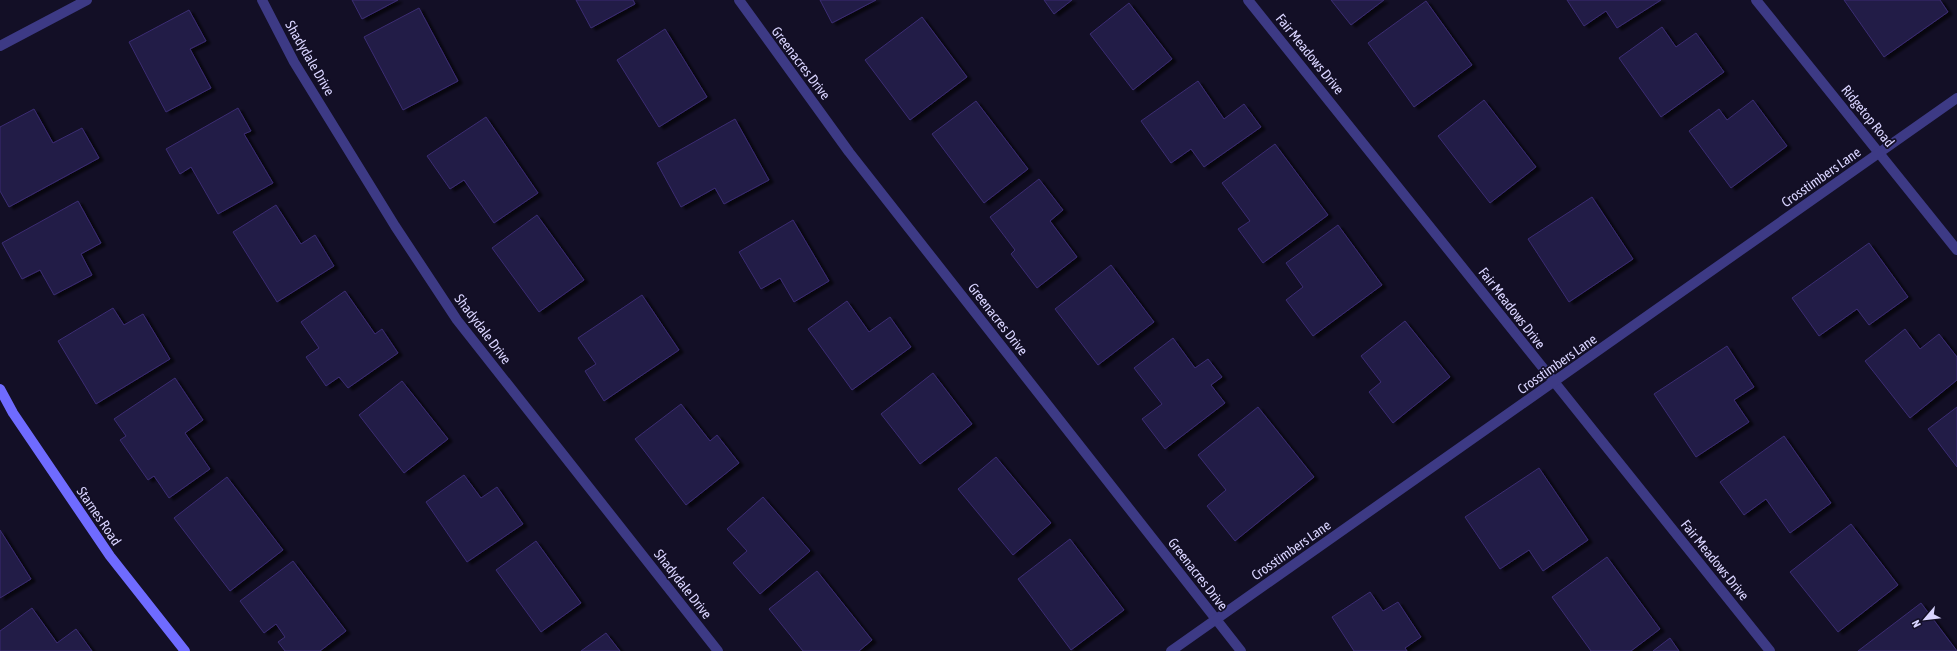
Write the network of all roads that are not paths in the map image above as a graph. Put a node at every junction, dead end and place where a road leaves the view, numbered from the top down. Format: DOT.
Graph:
graph roads {
  1 [pos="86,0"];
  2 [pos="262,0"];
  3 [pos="739,0"];
  4 [pos="1248,0"];
  5 [pos="1756,0"];
  6 [pos="0,46"];
  7 [pos="1957,98"];
  8 [pos="1880,153"];
  9 [pos="1957,250"];
  10 [pos="1554,383"];
  11 [pos="0,389"];
  12 [pos="1215,620"];
  13 [pos="185,651"];
  14 [pos="718,651"];
  15 [pos="1171,651"];
  16 [pos="1241,651"];
  17 [pos="1770,651"];
  1 -- 6 [label="street"];
  2 -- 14 [label="street, Shadydale Drive"];
  3 -- 12 [label="street, Greenacres Drive"];
  4 -- 10 [label="street, Fair Meadows Drive"];
  5 -- 8 [label="street, Ridgetop Road"];
  7 -- 8 [label="street, Crosstimbers Lane"];
  8 -- 9 [label="street, Ridgetop Road"];
  8 -- 10 [label="street, Crosstimbers Lane"];
  10 -- 12 [label="street, Crosstimbers Lane"];
  10 -- 17 [label="street, Fair Meadows Drive"];
  11 -- 13 [label="main road, Starnes Road"];
  12 -- 15 [label="street, Crosstimbers Lane"];
  12 -- 16 [label="street, Greenacres Drive"];
}
